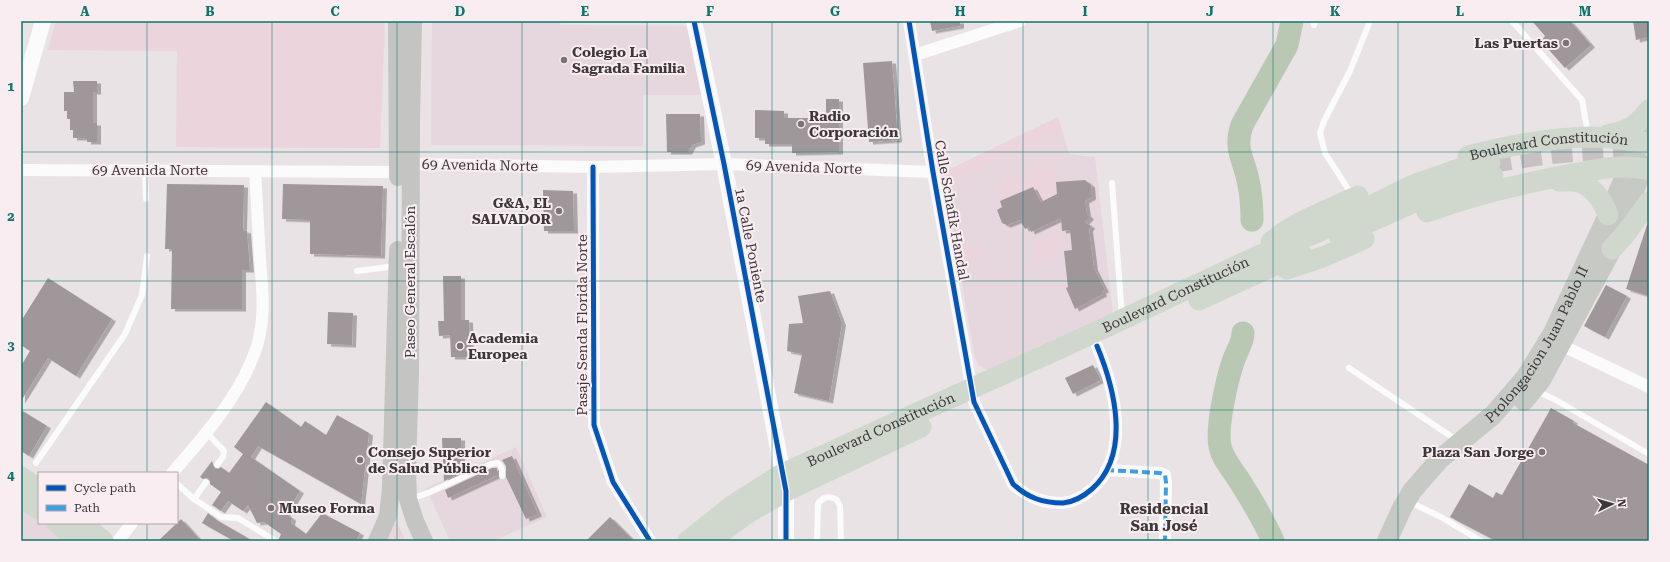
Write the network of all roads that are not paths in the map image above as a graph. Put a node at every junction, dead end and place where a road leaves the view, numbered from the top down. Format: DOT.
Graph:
graph roads {
  1 [pos="43,21"];
  2 [pos="398,21"];
  3 [pos="413,21"];
  4 [pos="694,21"];
  5 [pos="910,21"];
  6 [pos="1020,21"];
  7 [pos="1370,21"];
  8 [pos="1512,21"];
  9 [pos="915,55"];
  10 [pos="21,98"];
  11 [pos="1649,110"];
  12 [pos="1649,122"];
  13 [pos="1592,137"];
  14 [pos="1643,157"];
  15 [pos="724,164"];
  16 [pos="593,167"];
  17 [pos="404,168"];
  18 [pos="21,170"];
  19 [pos="144,170"];
  20 [pos="1492,170"];
  21 [pos="255,171"];
  22 [pos="933,172"];
  23 [pos="1112,182"];
  24 [pos="1529,182"];
  25 [pos="1354,198"];
  26 [pos="146,199"];
  27 [pos="1649,202"];
  28 [pos="1608,215"];
  29 [pos="1612,249"];
  30 [pos="147,256"];
  31 [pos="1258,265"];
  32 [pos="397,266"];
  33 [pos="357,271"];
  34 [pos="1123,320"];
  35 [pos="1561,345"];
  36 [pos="1097,346"];
  37 [pos="1349,368"];
  38 [pos="1649,387"];
  39 [pos="1533,390"];
  40 [pos="973,395"];
  41 [pos="207,433"];
  42 [pos="1459,442"];
  43 [pos="1649,454"];
  44 [pos="36,463"];
  45 [pos="217,465"];
  46 [pos="1106,470"];
  47 [pos="173,472"];
  48 [pos="502,476"];
  49 [pos="21,477"];
  50 [pos="206,482"];
  51 [pos="784,482"];
  52 [pos="178,485"];
  53 [pos="38,488"];
  54 [pos="21,497"];
  55 [pos="194,499"];
  56 [pos="408,500"];
  57 [pos="1416,505"];
  58 [pos="38,508"];
  59 [pos="59,524"];
  60 [pos="83,524"];
  61 [pos="131,524"];
  62 [pos="274,540"];
  63 [pos="80,541"];
  64 [pos="103,541"];
  65 [pos="118,541"];
  66 [pos="377,541"];
  67 [pos="424,541"];
  68 [pos="650,541"];
  69 [pos="688,541"];
  70 [pos="710,541"];
  71 [pos="786,541"];
  72 [pos="817,541"];
  73 [pos="841,541"];
  74 [pos="1165,541"];
  75 [pos="1387,541"];
  76 [pos="1399,541"];
  77 [pos="1481,541"];
  1 -- 10 [label="street"];
  2 -- 17 [label="main road, Paseo General Escalón"];
  3 -- 17 [label="main road, Paseo General Escalón"];
  4 -- 15 [label="street, 1a Calle Poniente"];
  5 -- 9 [label="street, Calle Schafik Handal"];
  6 -- 9 [label="street"];
  7 -- 25 [label="lane"];
  8 -- 13 [label="lane"];
  9 -- 22 [label="street, Calle Schafik Handal"];
  11 -- 13 [label="highway"];
  12 -- 14 [label="main road, Prolongacion Juan Pablo II"];
  13 -- 14 [label="highway, Boulevard Constitución"];
  13 -- 25 [label="highway, Boulevard Constitución"];
  14 -- 24 [label="highway, Boulevard Constitución"];
  14 -- 28 [label="main road, Prolongacion Juan Pablo II"];
  14 -- 29 [label="main road, Prolongacion Juan Pablo II"];
  15 -- 16 [label="street, 69 Avenida Norte"];
  15 -- 22 [label="street, 69 Avenida Norte"];
  15 -- 51 [label="street, 1a Calle Poniente"];
  16 -- 17 [label="street, 69 Avenida Norte"];
  16 -- 68 [label="street, Pasaje Senda Florida Norte"];
  17 -- 21 [label="street, 69 Avenida Norte"];
  17 -- 32 [label="main road, Paseo General Escalón"];
  17 -- 56 [label="main road, Paseo General Escalón"];
  18 -- 19 [label="street, 69 Avenida Norte"];
  19 -- 21 [label="street, 69 Avenida Norte"];
  19 -- 26 [label="lane"];
  20 -- 31 [label="highway, Boulevard Constitución"];
  21 -- 41 [label="street"];
  22 -- 40 [label="street, Calle Schafik Handal"];
  23 -- 34 [label="lane"];
  24 -- 28 [label="highway"];
  24 -- 31 [label="highway, Boulevard Constitución"];
  25 -- 31 [label="highway, Boulevard Constitución"];
  27 -- 29 [label="highway"];
  28 -- 42 [label="main road, Prolongacion Juan Pablo II"];
  29 -- 35 [label="main road, Prolongacion Juan Pablo II"];
  30 -- 44 [label="lane"];
  31 -- 34 [label="highway, Boulevard Constitución"];
  31 -- 36 [label="highway, Boulevard Constitución"];
  32 -- 33 [label="lane"];
  32 -- 66 [label="main road, Paseo General Escalón"];
  34 -- 40 [label="highway, Boulevard Constitución"];
  35 -- 38 [label="street"];
  35 -- 39 [label="main road, Prolongacion Juan Pablo II"];
  36 -- 40 [label="highway, Boulevard Constitución"];
  36 -- 46 [label="street, Calle Schafik Handal"];
  37 -- 42 [label="lane"];
  39 -- 43 [label="lane"];
  39 -- 57 [label="main road, Prolongacion Juan Pablo II"];
  40 -- 46 [label="street, Calle Schafik Handal"];
  40 -- 51 [label="highway, Boulevard Constitución"];
  41 -- 45 [label="lane"];
  41 -- 47 [label="street"];
  42 -- 75 [label="main road, Prolongacion Juan Pablo II"];
  46 -- 74 [label="street"];
  48 -- 56 [label="lane"];
  49 -- 53 [label="highway"];
  50 -- 55 [label="lane"];
  51 -- 69 [label="highway, Boulevard Constitución"];
  51 -- 70 [label="highway, Boulevard Constitución"];
  51 -- 71 [label="street, 1a Calle Poniente"];
  52 -- 55 [label="lane"];
  54 -- 58 [label="highway"];
  55 -- 62 [label="lane"];
  56 -- 67 [label="main road, Paseo General Escalón"];
  57 -- 76 [label="main road, Prolongacion Juan Pablo II"];
  57 -- 77 [label="lane"];
  59 -- 63 [label="highway"];
  60 -- 64 [label="highway"];
  61 -- 65 [label="street"];
  72 -- 73 [label="lane"];
}
